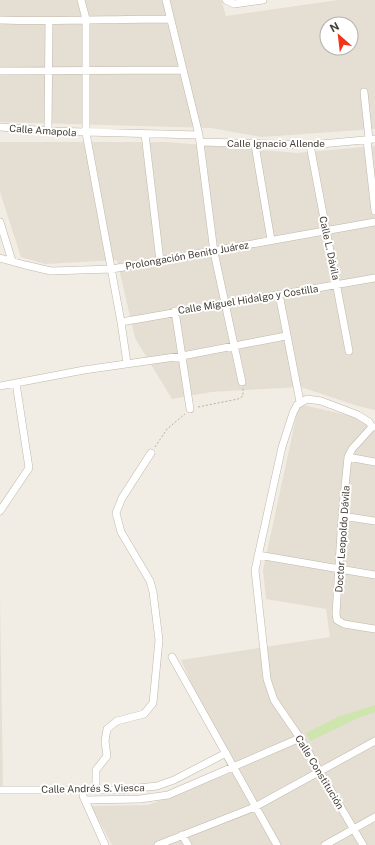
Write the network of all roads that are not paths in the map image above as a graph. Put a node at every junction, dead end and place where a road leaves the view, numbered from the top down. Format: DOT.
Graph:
graph roads {
  1 [pos="81,0"];
  2 [pos="166,0"];
  3 [pos="226,0"];
  4 [pos="263,0"];
  5 [pos="86,19"];
  6 [pos="170,19"];
  7 [pos="0,20"];
  8 [pos="49,21"];
  9 [pos="183,70"];
  10 [pos="0,71"];
  11 [pos="48,71"];
  12 [pos="86,71"];
  13 [pos="364,92"];
  14 [pos="0,127"];
  15 [pos="48,132"];
  16 [pos="86,133"];
  17 [pos="145,134"];
  18 [pos="200,138"];
  19 [pos="371,139"];
  20 [pos="255,145"];
  21 [pos="310,145"];
  22 [pos="375,211"];
  23 [pos="0,222"];
  24 [pos="375,222"];
  25 [pos="325,230"];
  26 [pos="271,240"];
  27 [pos="214,252"];
  28 [pos="0,258"];
  29 [pos="160,260"];
  30 [pos="12,261"];
  31 [pos="112,269"];
  32 [pos="375,278"];
  33 [pos="337,284"];
  34 [pos="279,294"];
  35 [pos="226,303"];
  36 [pos="175,311"];
  37 [pos="121,322"];
  38 [pos="286,336"];
  39 [pos="233,345"];
  40 [pos="349,351"];
  41 [pos="182,356"];
  42 [pos="127,363"];
  43 [pos="242,382"];
  44 [pos="16,383"];
  45 [pos="0,386"];
  46 [pos="300,402"];
  47 [pos="190,409"];
  48 [pos="373,427"];
  49 [pos="151,453"];
  50 [pos="348,457"];
  51 [pos="375,462"];
  52 [pos="0,511"];
  53 [pos="342,516"];
  54 [pos="375,521"];
  55 [pos="258,555"];
  56 [pos="339,569"];
  57 [pos="375,575"];
  58 [pos="375,629"];
  59 [pos="172,657"];
  60 [pos="300,738"];
  61 [pos="375,741"];
  62 [pos="226,753"];
  63 [pos="234,767"];
  64 [pos="320,772"];
  65 [pos="0,790"];
  66 [pos="80,790"];
  67 [pos="96,790"];
  68 [pos="85,800"];
  69 [pos="255,807"];
  70 [pos="375,816"];
  71 [pos="354,829"];
  72 [pos="182,835"];
  73 [pos="105,845"];
  74 [pos="158,845"];
  75 [pos="188,845"];
  76 [pos="277,845"];
  77 [pos="325,845"];
  78 [pos="363,845"];
  1 -- 5 [label="street"];
  2 -- 6 [label="street"];
  3 -- 4 [label="street"];
  5 -- 6 [label="street"];
  5 -- 8 [label="street"];
  5 -- 12 [label="street"];
  6 -- 9 [label="street"];
  7 -- 8 [label="street"];
  8 -- 11 [label="street"];
  9 -- 12 [label="street"];
  9 -- 18 [label="street"];
  10 -- 11 [label="street"];
  11 -- 12 [label="street"];
  11 -- 15 [label="street"];
  12 -- 16 [label="street"];
  13 -- 19 [label="street"];
  14 -- 15 [label="street, Calle Amapola"];
  15 -- 16 [label="street, Calle Amapola"];
  16 -- 17 [label="street, Calle Ignacio Allende"];
  16 -- 31 [label="street"];
  17 -- 18 [label="street, Calle Ignacio Allende"];
  17 -- 29 [label="street"];
  18 -- 20 [label="street, Calle Ignacio Allende"];
  18 -- 27 [label="street"];
  19 -- 21 [label="street, Calle Ignacio Allende"];
  19 -- 22 [label="street"];
  20 -- 21 [label="street, Calle Ignacio Allende"];
  20 -- 26 [label="street"];
  21 -- 25 [label="street, Calle L. Dávila"];
  23 -- 30 [label="street"];
  24 -- 25 [label="street, Prolongación Benito Juárez"];
  25 -- 26 [label="street, Prolongación Benito Juárez"];
  25 -- 33 [label="street, Calle L. Dávila"];
  26 -- 27 [label="street, Prolongación Benito Juárez"];
  27 -- 29 [label="street, Prolongación Benito Juárez"];
  27 -- 35 [label="street"];
  28 -- 30 [label="street, Prolongación Benito Juárez"];
  29 -- 31 [label="street, Prolongación Benito Juárez"];
  30 -- 31 [label="street, Prolongación Benito Juárez"];
  31 -- 37 [label="street"];
  32 -- 33 [label="street, Calle Miguel Hidalgo y Costilla"];
  33 -- 34 [label="street, Calle Miguel Hidalgo y Costilla"];
  33 -- 40 [label="street, Calle L. Dávila"];
  34 -- 35 [label="street, Calle Miguel Hidalgo y Costilla"];
  34 -- 38 [label="street"];
  35 -- 36 [label="street, Calle Miguel Hidalgo y Costilla"];
  35 -- 39 [label="street"];
  36 -- 37 [label="street, Calle Miguel Hidalgo y Costilla"];
  36 -- 41 [label="street"];
  37 -- 42 [label="street"];
  38 -- 39 [label="street"];
  38 -- 46 [label="street"];
  39 -- 41 [label="street"];
  39 -- 43 [label="street"];
  41 -- 42 [label="street"];
  41 -- 47 [label="street"];
  42 -- 44 [label="street"];
  44 -- 45 [label="street"];
  44 -- 52 [label="street"];
  46 -- 48 [label="street"];
  46 -- 55 [label="street, Calle Constitución"];
  48 -- 50 [label="street, Doctor Leopoldo Dávila"];
  49 -- 67 [label="street"];
  50 -- 51 [label="street"];
  50 -- 53 [label="street, Doctor Leopoldo Dávila"];
  53 -- 54 [label="street"];
  53 -- 56 [label="street, Doctor Leopoldo Dávila"];
  55 -- 56 [label="street"];
  55 -- 60 [label="street, Calle Constitución"];
  56 -- 57 [label="street"];
  56 -- 58 [label="street, Doctor Leopoldo Dávila"];
  59 -- 62 [label="street"];
  60 -- 63 [label="street"];
  60 -- 64 [label="street, Calle Constitución"];
  61 -- 64 [label="street"];
  62 -- 63 [label="street"];
  62 -- 67 [label="street, Calle Andrés S. Viesca"];
  63 -- 68 [label="street"];
  63 -- 69 [label="street"];
  64 -- 69 [label="street"];
  64 -- 71 [label="street, Calle Constitución"];
  65 -- 66 [label="street, Calle Andrés S. Viesca"];
  66 -- 67 [label="street, Calle Andrés S. Viesca"];
  66 -- 68 [label="street"];
  68 -- 73 [label="street"];
  69 -- 72 [label="street"];
  69 -- 76 [label="street"];
  70 -- 71 [label="street"];
  71 -- 77 [label="street"];
  71 -- 78 [label="street, Calle Constitución"];
  72 -- 74 [label="street"];
  72 -- 75 [label="street"];
}
